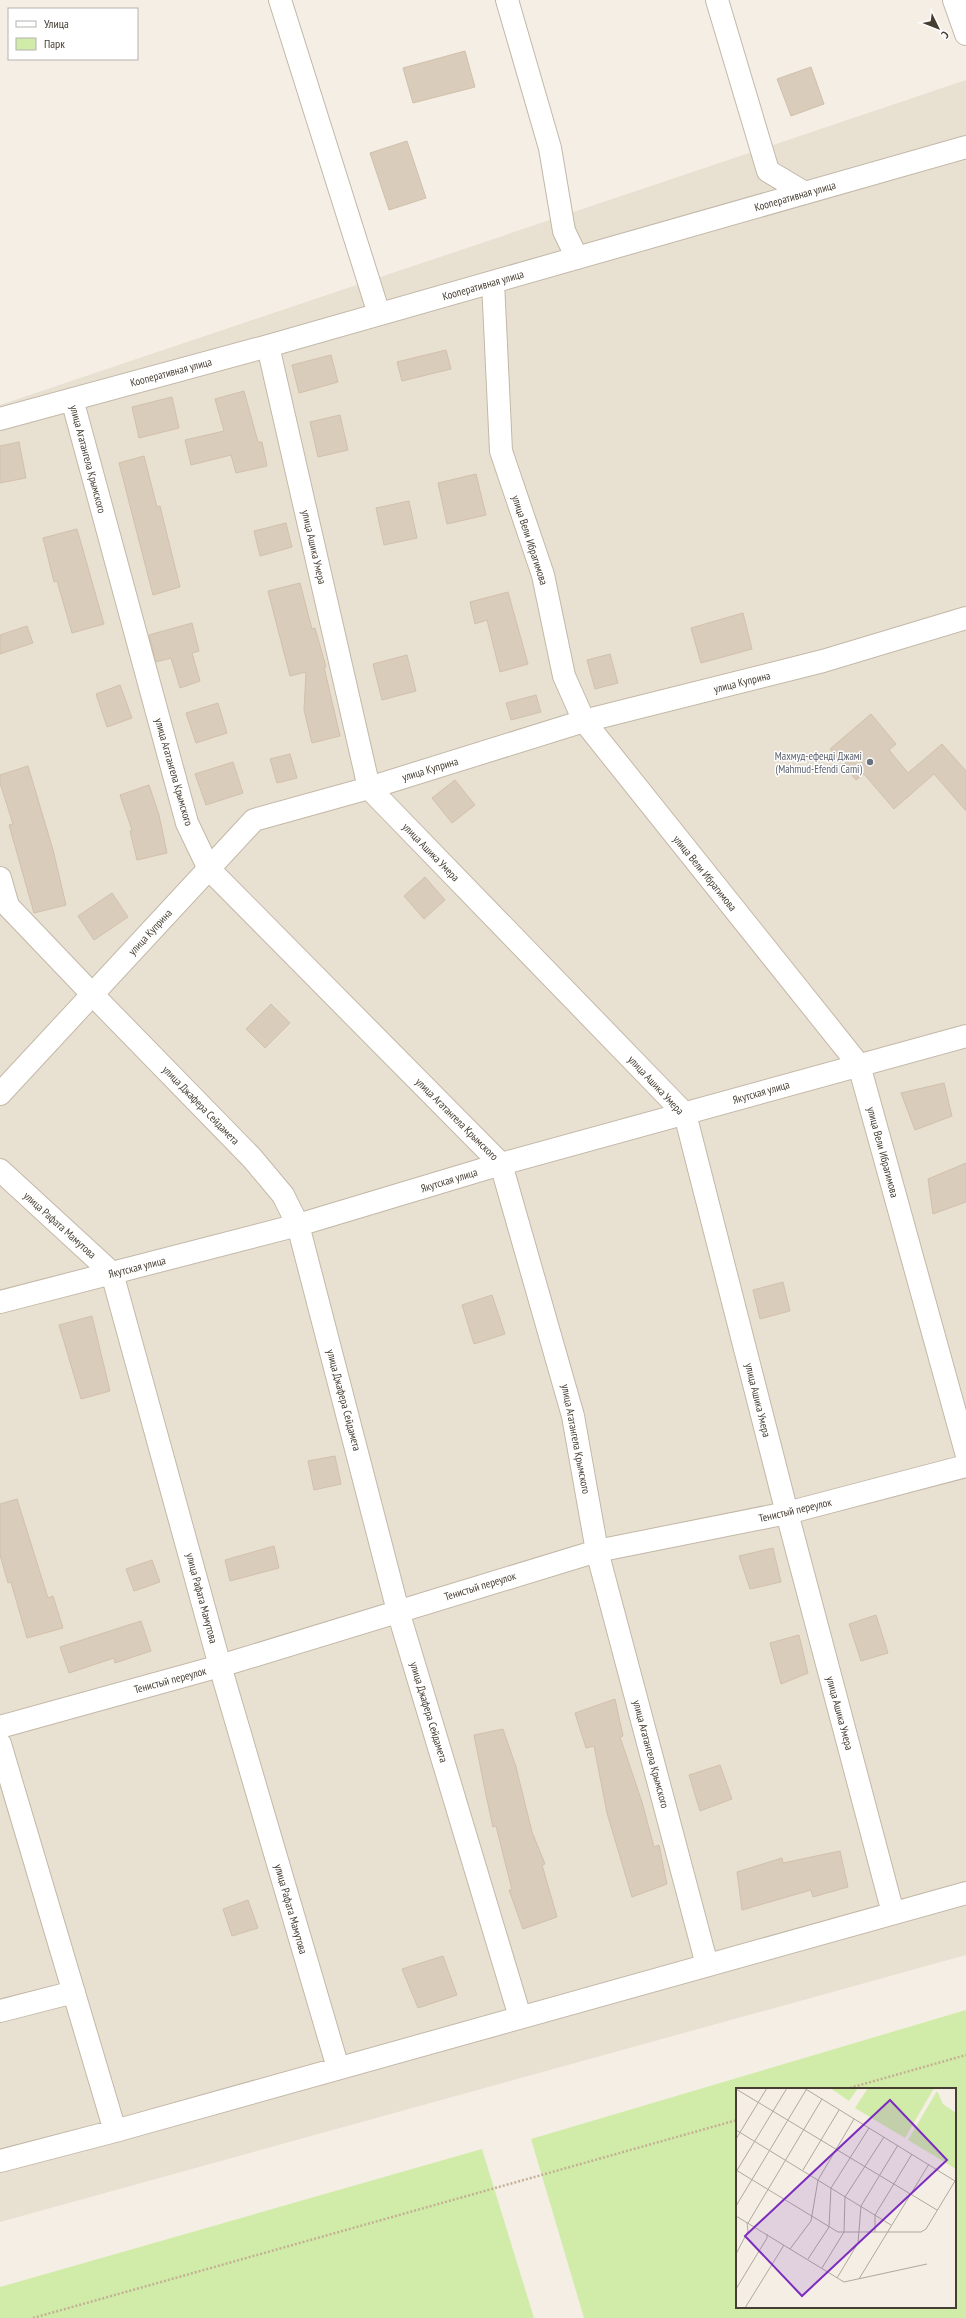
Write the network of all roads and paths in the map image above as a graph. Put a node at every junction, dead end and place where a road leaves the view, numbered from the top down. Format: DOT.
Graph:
graph roads {
  1 [pos="280,0"];
  2 [pos="507,0"];
  3 [pos="717,0"];
  4 [pos="954,0"];
  5 [pos="966,34"];
  6 [pos="966,147"];
  7 [pos="805,193"];
  8 [pos="577,258"];
  9 [pos="493,282"];
  10 [pos="379,314"];
  11 [pos="268,346"];
  12 [pos="72,399"];
  13 [pos="0,419"];
  14 [pos="966,618"];
  15 [pos="584,721"];
  16 [pos="369,788"];
  17 [pos="209,868"];
  18 [pos="0,878"];
  19 [pos="92,994"];
  20 [pos="966,1036"];
  21 [pos="859,1064"];
  22 [pos="0,1094"];
  23 [pos="685,1114"];
  24 [pos="501,1164"];
  25 [pos="0,1170"];
  26 [pos="298,1225"];
  27 [pos="112,1273"];
  28 [pos="0,1302"];
  29 [pos="966,1452"];
  30 [pos="966,1466"];
  31 [pos="787,1513"];
  32 [pos="597,1551"];
  33 [pos="398,1611"];
  34 [pos="220,1666"];
  35 [pos="0,1727"];
  36 [pos="0,1744"];
  37 [pos="966,1893"];
  38 [pos="893,1913"];
  39 [pos="707,1965"];
  40 [pos="74,1992"];
  41 [pos="0,2011"];
  42 [pos="520,2017"];
  43 [pos="966,2055"];
  44 [pos="338,2068"];
  45 [pos="850,2088"];
  46 [pos="736,2120"];
  47 [pos="115,2131"];
  48 [pos="0,2161"];
  49 [pos="32,2318"];
  1 -- 10 [label="street"];
  2 -- 8 [label="street"];
  3 -- 7 [label="street"];
  4 -- 5 [label="street"];
  6 -- 7 [label="street, Кооперативная улица"];
  7 -- 8 [label="street, Кооперативная улица"];
  8 -- 9 [label="street, Кооперативная улица"];
  9 -- 10 [label="street, Кооперативная улица"];
  9 -- 15 [label="street, улица Вели Ибрагимова"];
  10 -- 11 [label="street, Кооперативная улица"];
  11 -- 12 [label="street, Кооперативная улица"];
  11 -- 16 [label="street, улица Ашика Умера"];
  12 -- 13 [label="street, Кооперативная улица"];
  12 -- 17 [label="street, улица Агатангела Крымского"];
  14 -- 15 [label="street, улица Куприна"];
  15 -- 16 [label="street, улица Куприна"];
  15 -- 21 [label="street, улица Вели Ибрагимова"];
  16 -- 17 [label="street, улица Куприна"];
  16 -- 23 [label="street, улица Ашика Умера"];
  17 -- 19 [label="street, улица Куприна"];
  17 -- 24 [label="street, улица Агатангела Крымского"];
  18 -- 19 [label="street, улица Джафера Сейдамета"];
  19 -- 22 [label="street, улица Куприна"];
  19 -- 26 [label="street, улица Джафера Сейдамета"];
  20 -- 21 [label="street, Якутская улица"];
  21 -- 23 [label="street, Якутская улица"];
  21 -- 29 [label="street, улица Вели Ибрагимова"];
  23 -- 24 [label="street, Якутская улица"];
  23 -- 31 [label="street, улица Ашика Умера"];
  24 -- 26 [label="street, Якутская улица"];
  24 -- 32 [label="street, улица Агатангела Крымского"];
  25 -- 27 [label="street, улица Рафата Мамутова"];
  26 -- 27 [label="street, Якутская улица"];
  26 -- 33 [label="street, улица Джафера Сейдамета"];
  27 -- 28 [label="street, Якутская улица"];
  27 -- 34 [label="street, улица Рафата Мамутова"];
  30 -- 31 [label="street, Тенистый переулок"];
  31 -- 32 [label="street, Тенистый переулок"];
  31 -- 38 [label="street, улица Ашика Умера"];
  32 -- 33 [label="street, Тенистый переулок"];
  32 -- 39 [label="street, улица Агатангела Крымского"];
  33 -- 34 [label="street, Тенистый переулок"];
  33 -- 42 [label="street, улица Джафера Сейдамета"];
  34 -- 35 [label="street, Тенистый переулок"];
  34 -- 44 [label="street, улица Рафата Мамутова"];
  36 -- 40 [label="street"];
  37 -- 38 [label="street"];
  38 -- 39 [label="street"];
  39 -- 42 [label="street"];
  40 -- 41 [label="street"];
  40 -- 47 [label="street"];
  42 -- 44 [label="street"];
  43 -- 45 [label="path"];
  44 -- 47 [label="street"];
  46 -- 49 [label="path"];
  47 -- 48 [label="street"];
}
